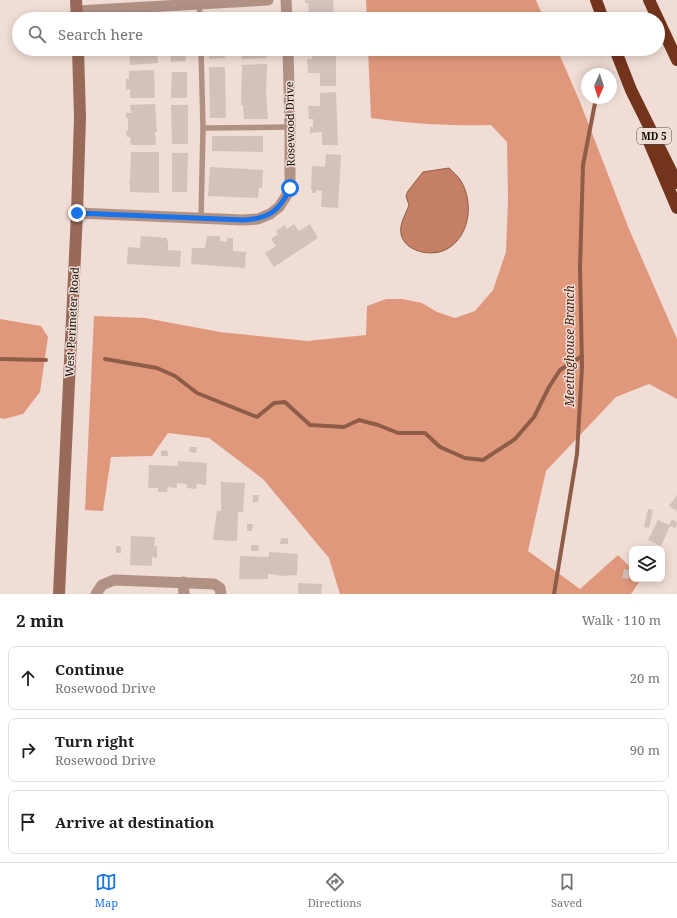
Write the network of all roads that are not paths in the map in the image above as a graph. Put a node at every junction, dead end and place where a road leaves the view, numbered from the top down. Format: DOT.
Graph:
graph roads {
  1 [pos="268,0"];
  2 [pos="286,0"];
  3 [pos="596,0"];
  4 [pos="649,0"];
  5 [pos="199,2"];
  6 [pos="77,10"];
  7 [pos="200,12"];
  8 [pos="287,12"];
  9 [pos="600,12"];
  10 [pos="655,12"];
  11 [pos="665,34"];
  12 [pos="78,56"];
  13 [pos="200,56"];
  14 [pos="288,56"];
  15 [pos="618,56"];
  16 [pos="677,59"];
  17 [pos="631,90"];
  18 [pos="290,127"];
  19 [pos="203,128"];
  20 [pos="677,183"];
  21 [pos="677,208"];
  22 [pos="77,213"];
  23 [pos="201,219"];
  24 [pos="183,582"];
  25 [pos="59,594"];
  26 [pos="96,594"];
  27 [pos="184,594"];
  28 [pos="221,594"];
  1 -- 5 [label="street"];
  2 -- 8 [label="street"];
  3 -- 9 [label="highway"];
  4 -- 10 [label="highway"];
  5 -- 6 [label="street"];
  5 -- 7 [label="lane"];
  11 -- 16 [label="highway"];
  12 -- 22 [label="street, West Perimeter Road"];
  13 -- 19 [label="lane"];
  14 -- 18 [label="street, Rosewood Drive"];
  15 -- 17 [label="highway, MD 5"];
  17 -- 20 [label="highway, MD 5"];
  17 -- 21 [label="highway"];
  18 -- 19 [label="lane"];
  18 -- 23 [label="street, Rosewood Drive"];
  19 -- 23 [label="lane"];
  22 -- 23 [label="street, Rosewood Drive"];
  22 -- 25 [label="street, West Perimeter Road"];
  24 -- 26 [label="street"];
  24 -- 27 [label="street"];
  24 -- 28 [label="street"];
}
